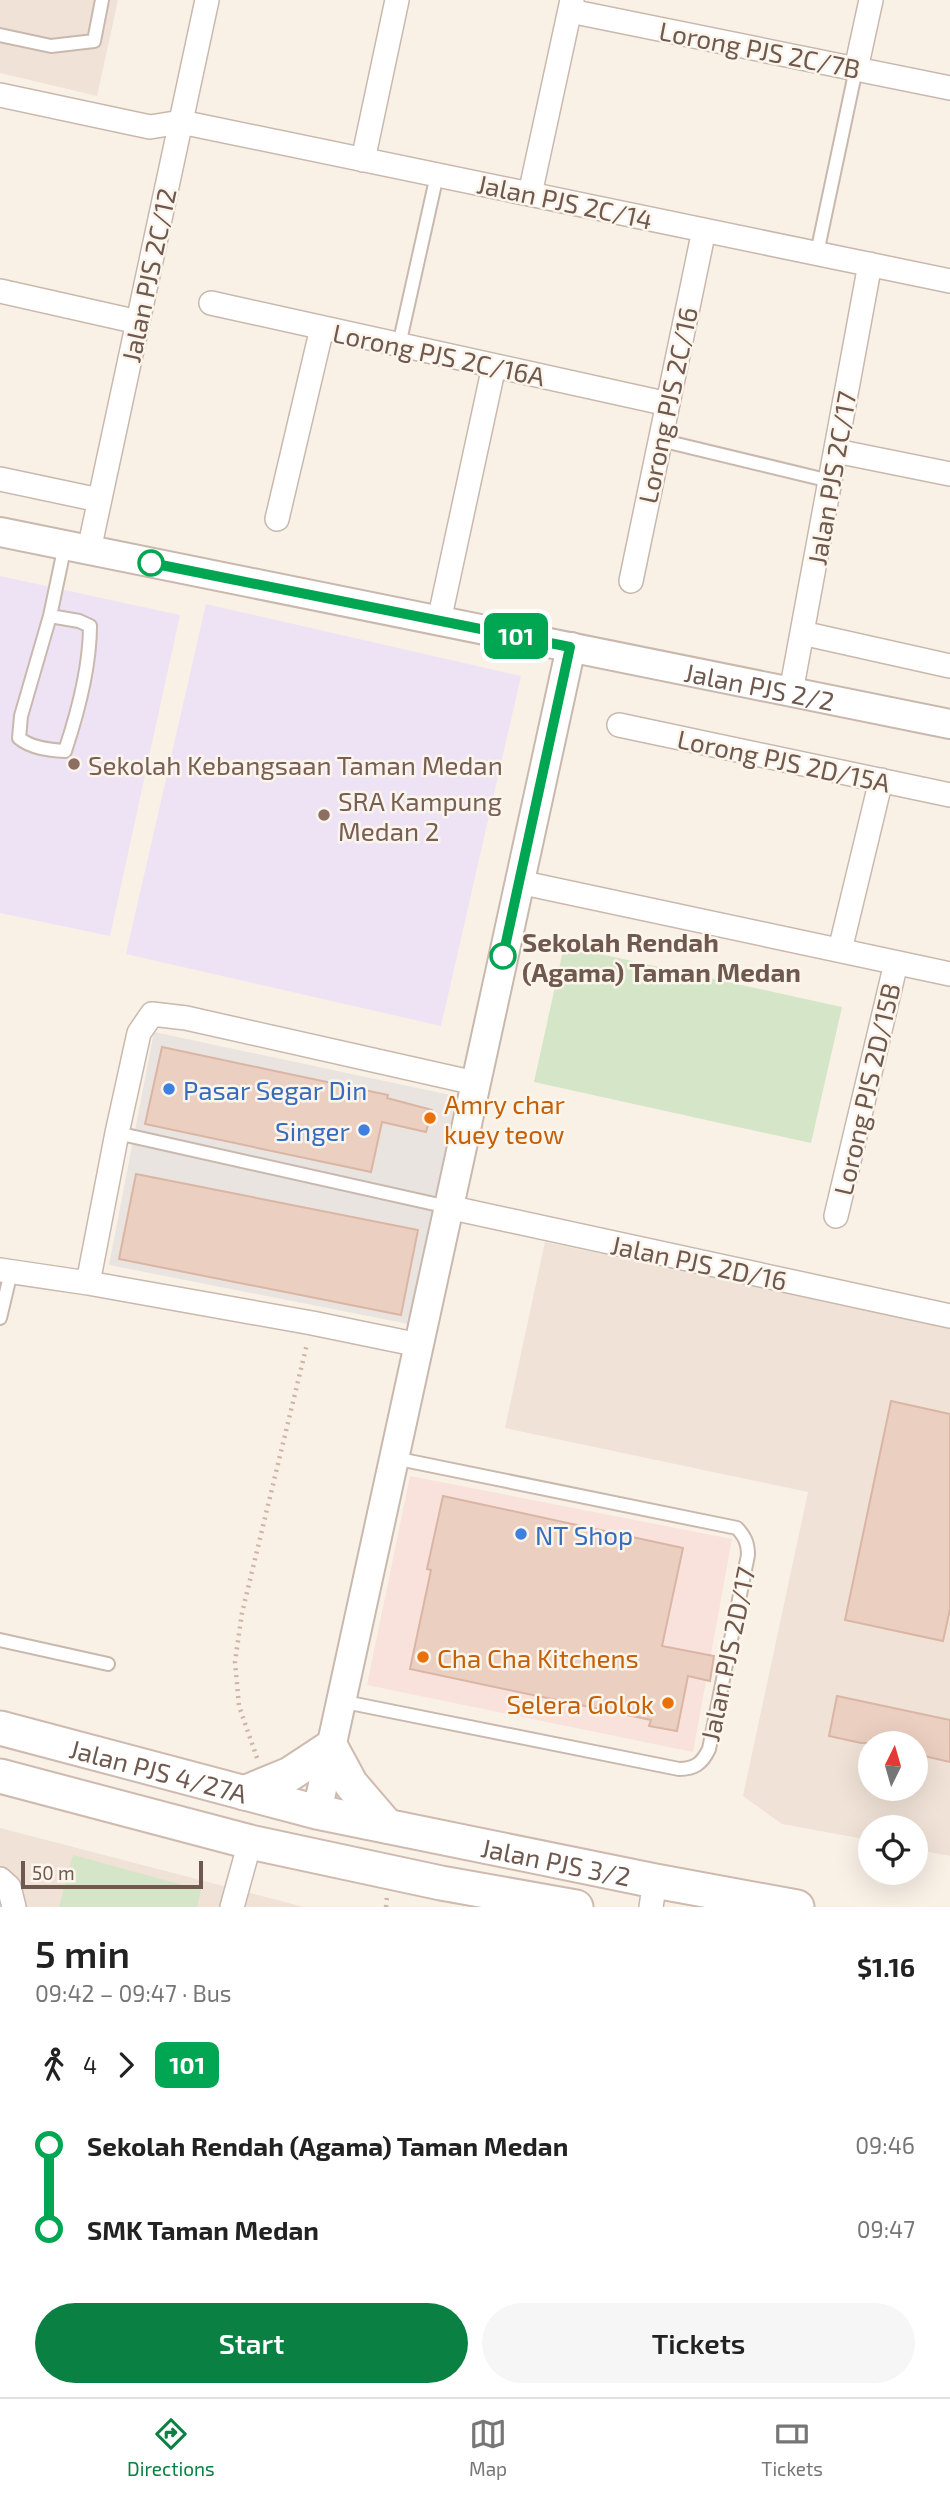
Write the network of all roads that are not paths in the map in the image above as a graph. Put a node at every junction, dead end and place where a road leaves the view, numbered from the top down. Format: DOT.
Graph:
graph roads {
  1 [pos="102,0"];
  2 [pos="207,0"];
  3 [pos="397,0"];
  4 [pos="871,0"];
  5 [pos="571,5"];
  6 [pos="0,35"];
  7 [pos="856,69"];
  8 [pos="950,88"];
  9 [pos="0,95"];
  10 [pos="181,122"];
  11 [pos="362,160"];
  12 [pos="437,175"];
  13 [pos="530,194"];
  14 [pos="704,230"];
  15 [pos="817,253"];
  16 [pos="870,264"];
  17 [pos="950,281"];
  18 [pos="0,291"];
  19 [pos="211,303"];
  20 [pos="138,321"];
  21 [pos="321,328"];
  22 [pos="399,345"];
  23 [pos="494,366"];
  24 [pos="668,404"];
  25 [pos="660,440"];
  26 [pos="836,451"];
  27 [pos="950,474"];
  28 [pos="0,479"];
  29 [pos="830,481"];
  30 [pos="100,500"];
  31 [pos="276,519"];
  32 [pos="0,532"];
  33 [pos="77,548"];
  34 [pos="631,581"];
  35 [pos="50,616"];
  36 [pos="439,621"];
  37 [pos="802,633"];
  38 [pos="570,647"];
  39 [pos="950,666"];
  40 [pos="791,692"];
  41 [pos="950,724"];
  42 [pos="619,725"];
  43 [pos="881,780"];
  44 [pos="950,795"];
  45 [pos="519,882"];
  46 [pos="839,950"];
  47 [pos="895,962"];
  48 [pos="950,974"];
  49 [pos="475,1083"];
  50 [pos="117,1133"];
  51 [pos="448,1207"];
  52 [pos="836,1216"];
  53 [pos="5,1271"];
  54 [pos="88,1283"];
  55 [pos="950,1316"];
  56 [pos="0,1318"];
  57 [pos="419,1345"];
  58 [pos="394,1458"];
  59 [pos="0,1640"];
  60 [pos="108,1664"];
  61 [pos="341,1701"];
  62 [pos="0,1728"];
  63 [pos="331,1747"];
  64 [pos="0,1776"];
  65 [pos="255,1789"];
  66 [pos="317,1812"];
  67 [pos="387,1826"];
  68 [pos="250,1842"];
  69 [pos="0,1879"];
  70 [pos="653,1894"];
  71 [pos="14,1907"];
  72 [pos="232,1907"];
  73 [pos="576,1907"];
  74 [pos="797,1907"];
  1 -- 6 [label="lane"];
  2 -- 10 [label="street, Jalan PJS 2C/12"];
  3 -- 11 [label="street"];
  4 -- 7 [label="street"];
  5 -- 7 [label="street, Lorong PJS 2C/7B"];
  5 -- 13 [label="street"];
  7 -- 8 [label="street, Lorong PJS 2C/7B"];
  7 -- 15 [label="lane"];
  9 -- 10 [label="street, Jalan PJS 2C/14"];
  10 -- 11 [label="street, Jalan PJS 2C/14"];
  10 -- 20 [label="street, Jalan PJS 2C/12"];
  11 -- 12 [label="street, Jalan PJS 2C/14"];
  12 -- 13 [label="street, Jalan PJS 2C/14"];
  12 -- 22 [label="lane"];
  13 -- 14 [label="street, Jalan PJS 2C/14"];
  14 -- 15 [label="street, Jalan PJS 2C/14"];
  14 -- 24 [label="street, Lorong PJS 2C/16"];
  15 -- 16 [label="street, Jalan PJS 2C/14"];
  16 -- 17 [label="street, Jalan PJS 2C/14"];
  16 -- 26 [label="street, Jalan PJS 2C/17"];
  18 -- 20 [label="street"];
  19 -- 21 [label="street, Lorong PJS 2C/16A"];
  20 -- 30 [label="street, Jalan PJS 2C/12"];
  21 -- 22 [label="street, Lorong PJS 2C/16A"];
  21 -- 31 [label="street"];
  22 -- 23 [label="street, Lorong PJS 2C/16A"];
  23 -- 24 [label="street, Lorong PJS 2C/16A"];
  23 -- 36 [label="street"];
  24 -- 25 [label="street, Lorong PJS 2C/16"];
  25 -- 29 [label="lane"];
  25 -- 34 [label="street, Lorong PJS 2C/16"];
  26 -- 27 [label="street"];
  26 -- 29 [label="street, Jalan PJS 2C/17"];
  28 -- 30 [label="street"];
  29 -- 37 [label="street, Jalan PJS 2C/17"];
  30 -- 33 [label="street, Jalan PJS 2C/12"];
  32 -- 33 [label="street, Jalan PJS 2/2"];
  33 -- 35 [label="lane"];
  33 -- 36 [label="street, Jalan PJS 2/2"];
  35 -- 35 [label="lane"];
  36 -- 38 [label="street, Jalan PJS 2/2"];
  37 -- 39 [label="street"];
  37 -- 40 [label="street, Jalan PJS 2C/17"];
  38 -- 40 [label="street, Jalan PJS 2/2"];
  38 -- 45 [label="street"];
  40 -- 41 [label="street, Jalan PJS 2/2"];
  42 -- 43 [label="street, Lorong PJS 2D/15A"];
  43 -- 44 [label="street, Lorong PJS 2D/15A"];
  43 -- 46 [label="street"];
  45 -- 46 [label="street"];
  45 -- 49 [label="street"];
  46 -- 47 [label="street"];
  47 -- 48 [label="street"];
  47 -- 52 [label="street, Lorong PJS 2D/15B"];
  49 -- 50 [label="street"];
  49 -- 51 [label="street"];
  50 -- 51 [label="lane"];
  50 -- 54 [label="street"];
  51 -- 55 [label="street, Jalan PJS 2D/16"];
  51 -- 57 [label="street"];
  53 -- 54 [label="street"];
  53 -- 56 [label="lane"];
  54 -- 57 [label="street"];
  57 -- 58 [label="street"];
  58 -- 61 [label="street"];
  58 -- 61 [label="lane, Jalan PJS 2D/17"];
  59 -- 60 [label="lane"];
  61 -- 63 [label="street"];
  62 -- 65 [label="main road, Jalan PJS 4/27A"];
  63 -- 65 [label="main road"];
  63 -- 66 [label="street"];
  63 -- 67 [label="main road"];
  64 -- 68 [label="main road, Jalan PJS 4/27A"];
  65 -- 66 [label="main road, Jalan PJS 4/27A"];
  66 -- 67 [label="main road, Jalan PJS 3/2"];
  67 -- 70 [label="main road, Jalan PJS 3/2"];
  68 -- 72 [label="street"];
  68 -- 73 [label="main road, Jalan PJS 3/2"];
  69 -- 71 [label="street"];
  70 -- 74 [label="main road, Jalan PJS 3/2"];
}
